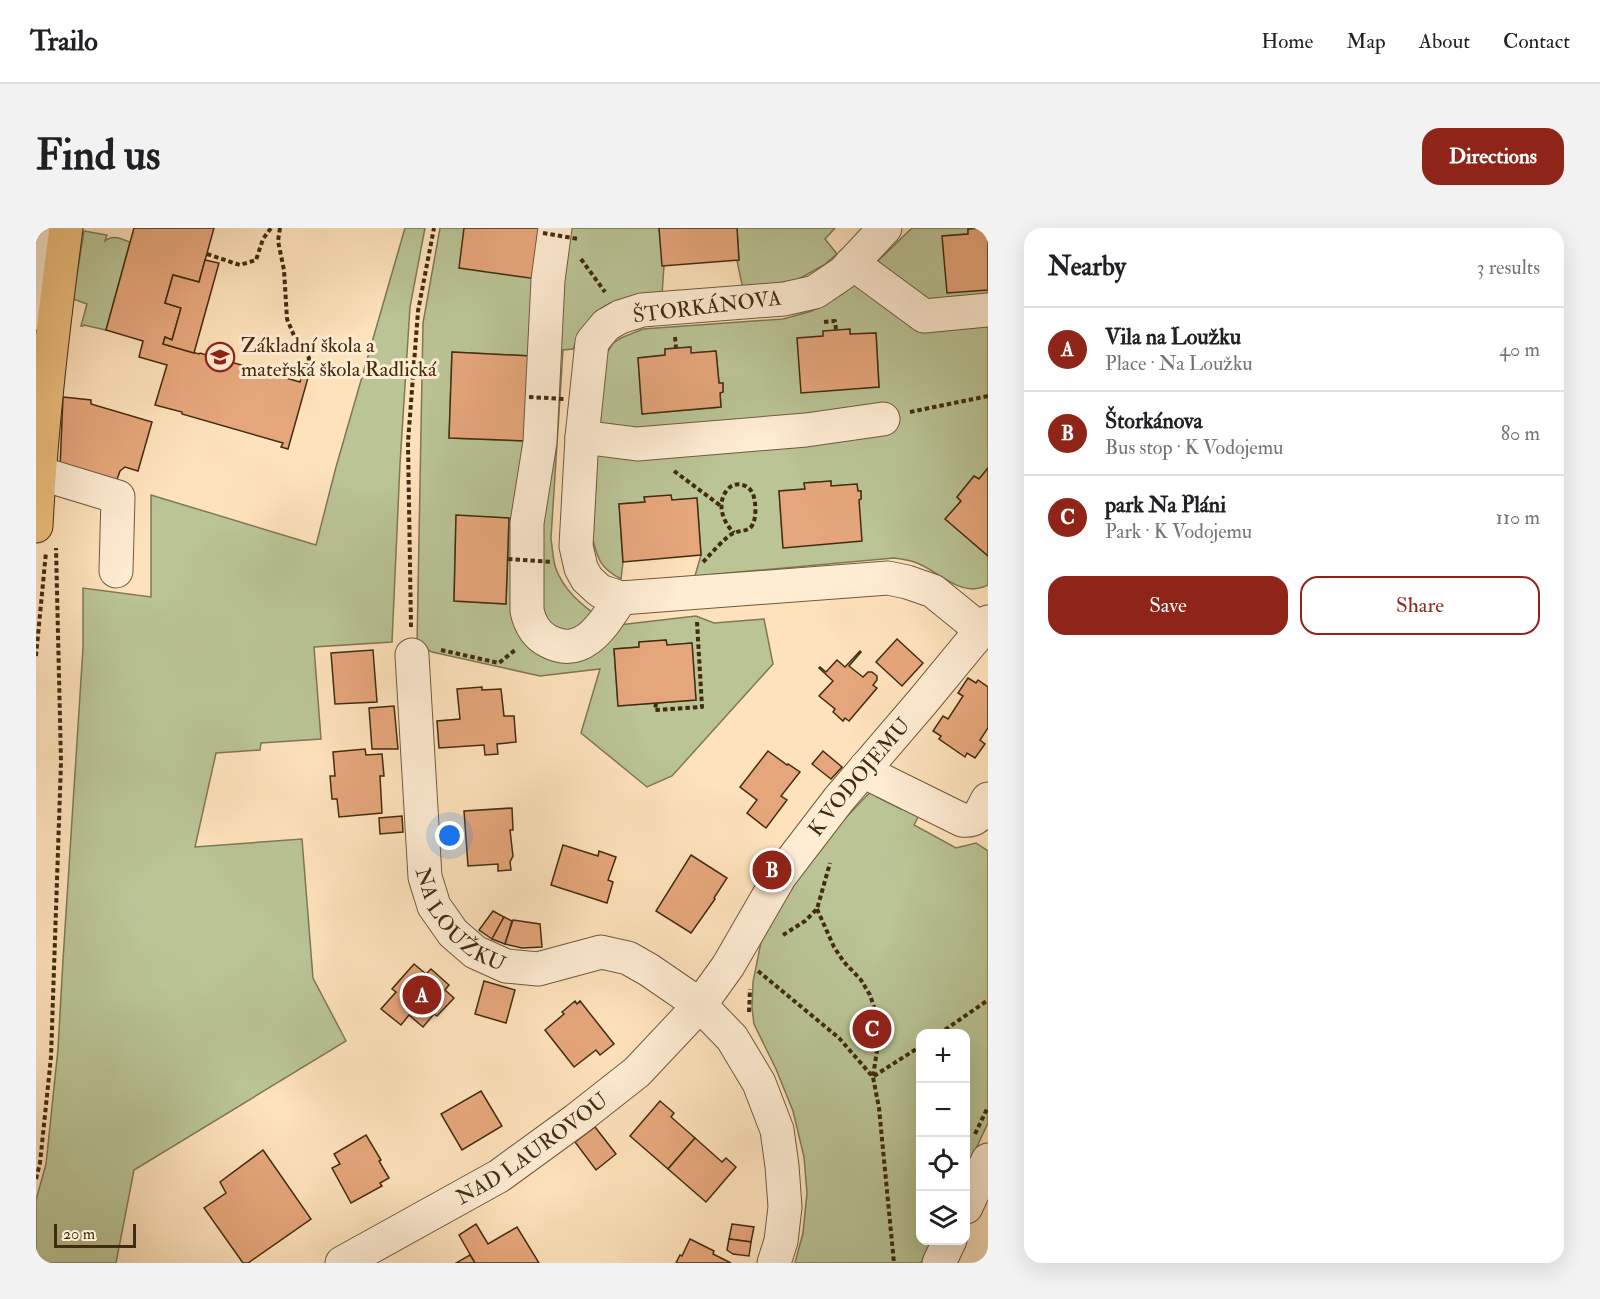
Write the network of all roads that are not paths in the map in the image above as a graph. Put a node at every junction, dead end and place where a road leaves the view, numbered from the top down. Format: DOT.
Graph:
graph roads {
  1 [pos="42,228"];
  2 [pos="66,228"];
  3 [pos="885,228"];
  4 [pos="559,234"];
  5 [pos="852,263"];
  6 [pos="988,310"];
  7 [pos="36,313"];
  8 [pos="883,418"];
  9 [pos="582,437"];
  10 [pos="39,473"];
  11 [pos="46,538"];
  12 [pos="116,571"];
  13 [pos="621,598"];
  14 [pos="985,626"];
  15 [pos="427,653"];
  16 [pos="866,767"];
  17 [pos="988,799"];
  18 [pos="700,1005"];
  19 [pos="988,1160"];
  20 [pos="970,1198"];
  21 [pos="948,1245"];
  22 [pos="342,1263"];
  23 [pos="774,1263"];
  24 [pos="939,1263"];
  1 -- 7 [label="street"];
  2 -- 10 [label="main road"];
  3 -- 5 [label="street, ŠTORKÁNOVA"];
  4 -- 13 [label="street"];
  5 -- 6 [label="street"];
  5 -- 9 [label="street, ŠTORKÁNOVA"];
  8 -- 9 [label="street"];
  9 -- 13 [label="street, ŠTORKÁNOVA"];
  10 -- 11 [label="main road"];
  10 -- 12 [label="street"];
  13 -- 14 [label="street, ŠTORKÁNOVA"];
  14 -- 16 [label="street, K VODOJEMU"];
  15 -- 18 [label="street, NA LOUŽKU"];
  16 -- 17 [label="street"];
  16 -- 18 [label="street, K VODOJEMU"];
  18 -- 22 [label="street, NAD LAUROVOU"];
  18 -- 23 [label="street"];
  19 -- 20 [label="street"];
  21 -- 24 [label="street"];
}
